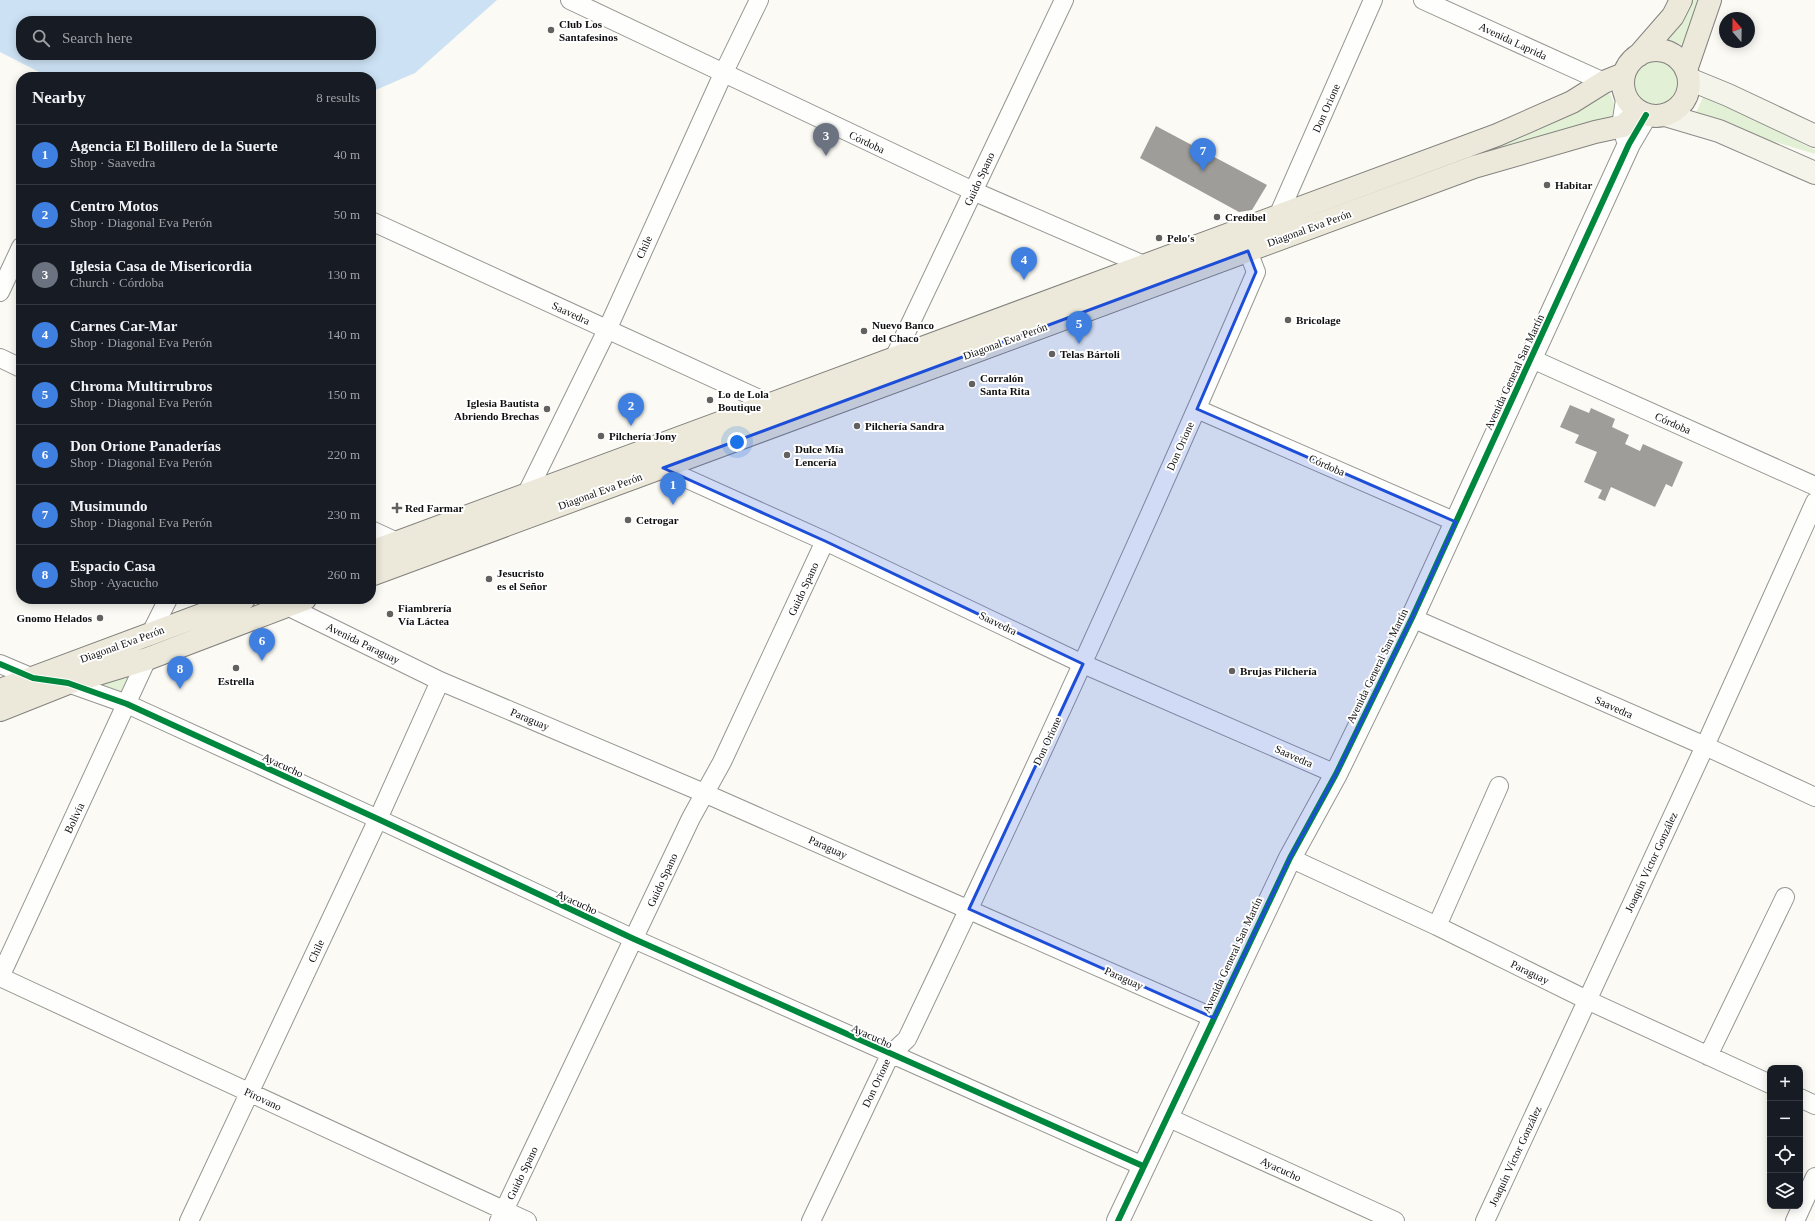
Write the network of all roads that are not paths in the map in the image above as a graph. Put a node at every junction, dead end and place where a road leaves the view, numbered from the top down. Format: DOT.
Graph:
graph roads {
  1 [pos="570,0"];
  2 [pos="759,0"];
  3 [pos="1064,0"];
  4 [pos="1373,0"];
  5 [pos="1423,0"];
  6 [pos="1681,0"];
  7 [pos="1710,0"];
  8 [pos="1638,55"];
  9 [pos="723,74"];
  10 [pos="1688,75"];
  11 [pos="1614,78"];
  12 [pos="1638,118"];
  13 [pos="1815,136"];
  14 [pos="1815,173"];
  15 [pos="973,192"];
  16 [pos="1278,216"];
  17 [pos="376,223"];
  18 [pos="1248,251"];
  19 [pos="16,258"];
  20 [pos="1146,266"];
  21 [pos="0,292"];
  22 [pos="607,330"];
  23 [pos="0,358"];
  24 [pos="894,358"];
  25 [pos="1532,360"];
  26 [pos="16,366"];
  27 [pos="770,404"];
  28 [pos="1197,409"];
  29 [pos="663,468"];
  30 [pos="1815,486"];
  31 [pos="527,493"];
  32 [pos="1815,502"];
  33 [pos="1456,522"];
  34 [pos="376,532"];
  35 [pos="825,541"];
  36 [pos="397,542"];
  37 [pos="376,550"];
  38 [pos="376,573"];
  39 [pos="166,604"];
  40 [pos="231,604"];
  41 [pos="291,604"];
  42 [pos="300,604"];
  43 [pos="1412,618"];
  44 [pos="151,634"];
  45 [pos="147,659"];
  46 [pos="0,664"];
  47 [pos="1083,664"];
  48 [pos="33,678"];
  49 [pos="440,681"];
  50 [pos="68,683"];
  51 [pos="0,690"];
  52 [pos="127,704"];
  53 [pos="0,710"];
  54 [pos="1705,746"];
  55 [pos="1336,774"];
  56 [pos="1499,786"];
  57 [pos="704,793"];
  58 [pos="1815,797"];
  59 [pos="378,819"];
  60 [pos="1290,858"];
  61 [pos="1785,897"];
  62 [pos="969,909"];
  63 [pos="1437,926"];
  64 [pos="634,939"];
  65 [pos="0,977"];
  66 [pos="1587,1000"];
  67 [pos="1214,1018"];
  68 [pos="890,1055"];
  69 [pos="1708,1056"];
  70 [pos="1767,1083"];
  71 [pos="249,1093"];
  72 [pos="1803,1099"];
  73 [pos="1815,1105"];
  74 [pos="1167,1117"];
  75 [pos="1143,1166"];
  76 [pos="1815,1177"];
  77 [pos="502,1216"];
  78 [pos="189,1221"];
  79 [pos="527,1221"];
  80 [pos="810,1221"];
  81 [pos="1118,1221"];
  82 [pos="1395,1221"];
  83 [pos="1485,1221"];
  84 [pos="1795,1221"];
  1 -- 9 [label="street, Córdoba"];
  2 -- 9 [label="street, Chile"];
  3 -- 15 [label="street, Guido Spano"];
  4 -- 16 [label="street, Don Orione"];
  5 -- 11 [label="street, Avenida Laprida"];
  6 -- 8 [label="main road"];
  7 -- 10 [label="main road"];
  8 -- 10 [label="main road"];
  8 -- 11 [label="main road"];
  9 -- 15 [label="street, Córdoba"];
  9 -- 22 [label="street, Chile"];
  10 -- 12 [label="main road"];
  10 -- 13 [label="main road"];
  11 -- 12 [label="main road"];
  11 -- 16 [label="main road, Diagonal Eva Perón"];
  12 -- 14 [label="main road"];
  12 -- 18 [label="main road, Diagonal Eva Perón"];
  12 -- 25 [label="street, Avenida General San Martín"];
  15 -- 20 [label="street, Córdoba"];
  15 -- 24 [label="street, Guido Spano"];
  16 -- 20 [label="main road, Diagonal Eva Perón"];
  17 -- 22 [label="street, Saavedra"];
  18 -- 28 [label="street, Don Orione"];
  18 -- 29 [label="main road, Diagonal Eva Perón"];
  19 -- 21 [label="street"];
  20 -- 24 [label="main road, Diagonal Eva Perón"];
  22 -- 27 [label="street, Saavedra"];
  22 -- 31 [label="street, Chile"];
  23 -- 26 [label="street"];
  24 -- 27 [label="main road, Diagonal Eva Perón"];
  25 -- 30 [label="street, Córdoba"];
  25 -- 33 [label="street, Avenida General San Martín"];
  27 -- 31 [label="main road, Diagonal Eva Perón"];
  28 -- 33 [label="street, Córdoba"];
  28 -- 47 [label="street, Don Orione"];
  29 -- 35 [label="street, Saavedra"];
  29 -- 38 [label="main road, Diagonal Eva Perón"];
  31 -- 36 [label="main road, Diagonal Eva Perón"];
  32 -- 54 [label="street, Joaquín Víctor González"];
  33 -- 43 [label="street, Avenida General San Martín"];
  34 -- 36 [label="street"];
  35 -- 47 [label="street, Saavedra"];
  35 -- 57 [label="street, Guido Spano"];
  36 -- 37 [label="main road, Diagonal Eva Perón"];
  39 -- 44 [label="street"];
  40 -- 44 [label="main road, Diagonal Eva Perón"];
  41 -- 45 [label="main road, Diagonal Eva Perón"];
  42 -- 49 [label="street, Avenida Paraguay"];
  43 -- 54 [label="street, Saavedra"];
  43 -- 55 [label="street, Avenida General San Martín"];
  44 -- 48 [label="main road, Diagonal Eva Perón"];
  45 -- 50 [label="main road, Diagonal Eva Perón"];
  45 -- 52 [label="street, Bolivia"];
  46 -- 48 [label="street, Ayacucho"];
  47 -- 55 [label="street, Saavedra"];
  47 -- 62 [label="street, Don Orione"];
  48 -- 50 [label="street, Ayacucho"];
  48 -- 51 [label="main road, Diagonal Eva Perón"];
  49 -- 57 [label="street, Paraguay"];
  49 -- 59 [label="street, Chile"];
  50 -- 52 [label="street, Ayacucho"];
  50 -- 53 [label="main road, Diagonal Eva Perón"];
  52 -- 59 [label="street, Ayacucho"];
  52 -- 65 [label="street, Bolivia"];
  54 -- 58 [label="street, Saavedra"];
  54 -- 66 [label="street, Joaquín Víctor González"];
  55 -- 60 [label="street, Avenida General San Martín"];
  56 -- 63 [label="street"];
  57 -- 62 [label="street, Paraguay"];
  57 -- 64 [label="street, Guido Spano"];
  59 -- 64 [label="street, Ayacucho"];
  59 -- 71 [label="street, Chile"];
  60 -- 63 [label="street, Paraguay"];
  60 -- 67 [label="street, Avenida General San Martín"];
  61 -- 69 [label="street"];
  62 -- 67 [label="street, Paraguay"];
  62 -- 68 [label="street, Don Orione"];
  63 -- 66 [label="street, Paraguay"];
  64 -- 68 [label="street, Ayacucho"];
  64 -- 77 [label="street, Guido Spano"];
  65 -- 71 [label="street, Pirovano"];
  66 -- 69 [label="street, Paraguay"];
  66 -- 83 [label="street, Joaquín Víctor González"];
  67 -- 74 [label="street, Avenida General San Martín"];
  68 -- 75 [label="street, Ayacucho"];
  68 -- 80 [label="street, Don Orione"];
  69 -- 70 [label="street, Paraguay"];
  71 -- 77 [label="street, Pirovano"];
  71 -- 78 [label="street, Chile"];
  72 -- 73 [label="street"];
  74 -- 75 [label="street, Avenida General San Martín"];
  74 -- 82 [label="street, Ayacucho"];
  75 -- 81 [label="street, Avenida General San Martín"];
  76 -- 84 [label="street"];
  77 -- 79 [label="street, Pirovano"];
}
